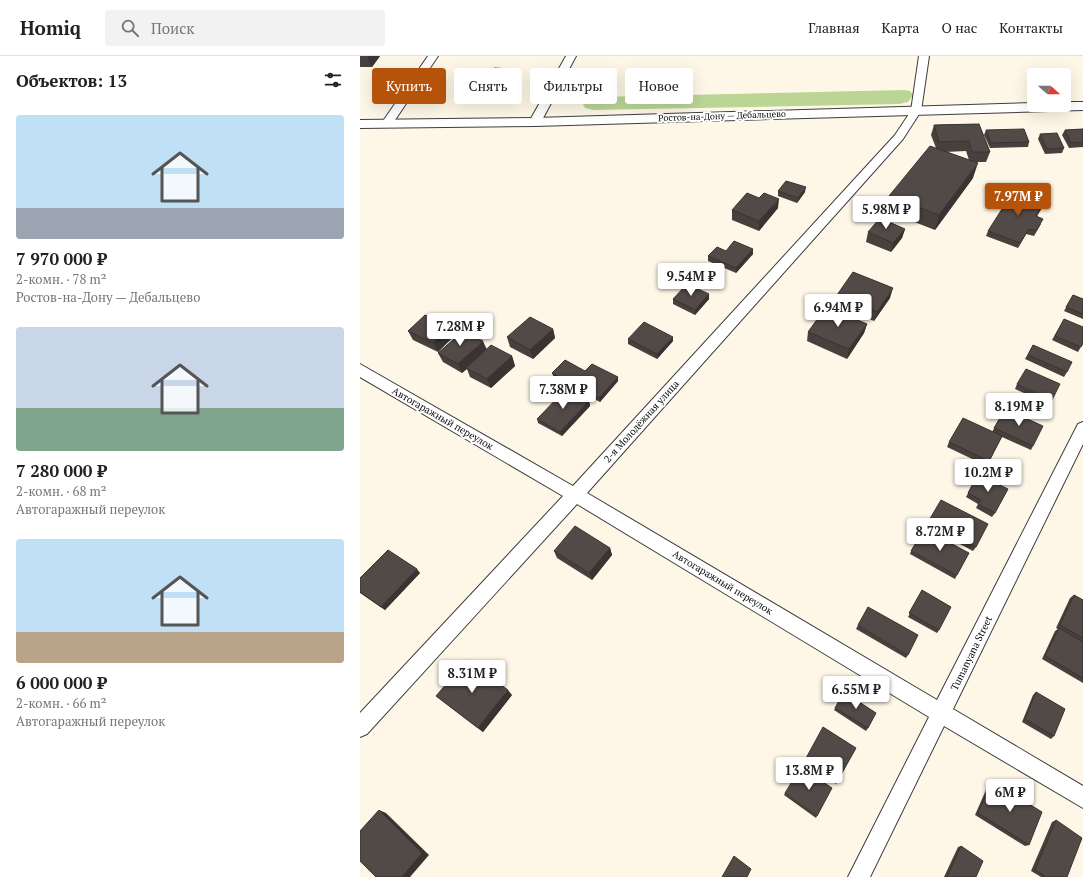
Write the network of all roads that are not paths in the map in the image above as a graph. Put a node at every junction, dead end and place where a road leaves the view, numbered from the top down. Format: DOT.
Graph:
graph roads {
  1 [pos="433,56"];
  2 [pos="571,56"];
  3 [pos="924,56"];
  4 [pos="425,68"];
  5 [pos="400,104"];
  6 [pos="1083,106"];
  7 [pos="916,111"];
  8 [pos="536,122"];
  9 [pos="360,124"];
  10 [pos="387,124"];
  11 [pos="360,370"];
  12 [pos="1083,428"];
  13 [pos="575,495"];
  14 [pos="942,712"];
  15 [pos="360,727"];
  16 [pos="1083,798"];
  17 [pos="859,877"];
  1 -- 4 [label="street"];
  2 -- 8 [label="street"];
  3 -- 7 [label="street"];
  5 -- 10 [label="street"];
  6 -- 7 [label="street, Ростов-на-Дону — Дебальцево"];
  7 -- 8 [label="street, Ростов-на-Дону — Дебальцево"];
  7 -- 13 [label="street, 2-я Молодёжная улица"];
  8 -- 10 [label="street, Ростов-на-Дону — Дебальцево"];
  9 -- 10 [label="street, Ростов-на-Дону — Дебальцево"];
  11 -- 13 [label="street, Автогаражный переулок"];
  12 -- 14 [label="street, Tumanyana Street"];
  13 -- 14 [label="street, Автогаражный переулок"];
  13 -- 15 [label="street, 2-я Молодёжная улица"];
  14 -- 16 [label="street, Автогаражный переулок"];
  14 -- 17 [label="street, Tumanyana Street"];
}
